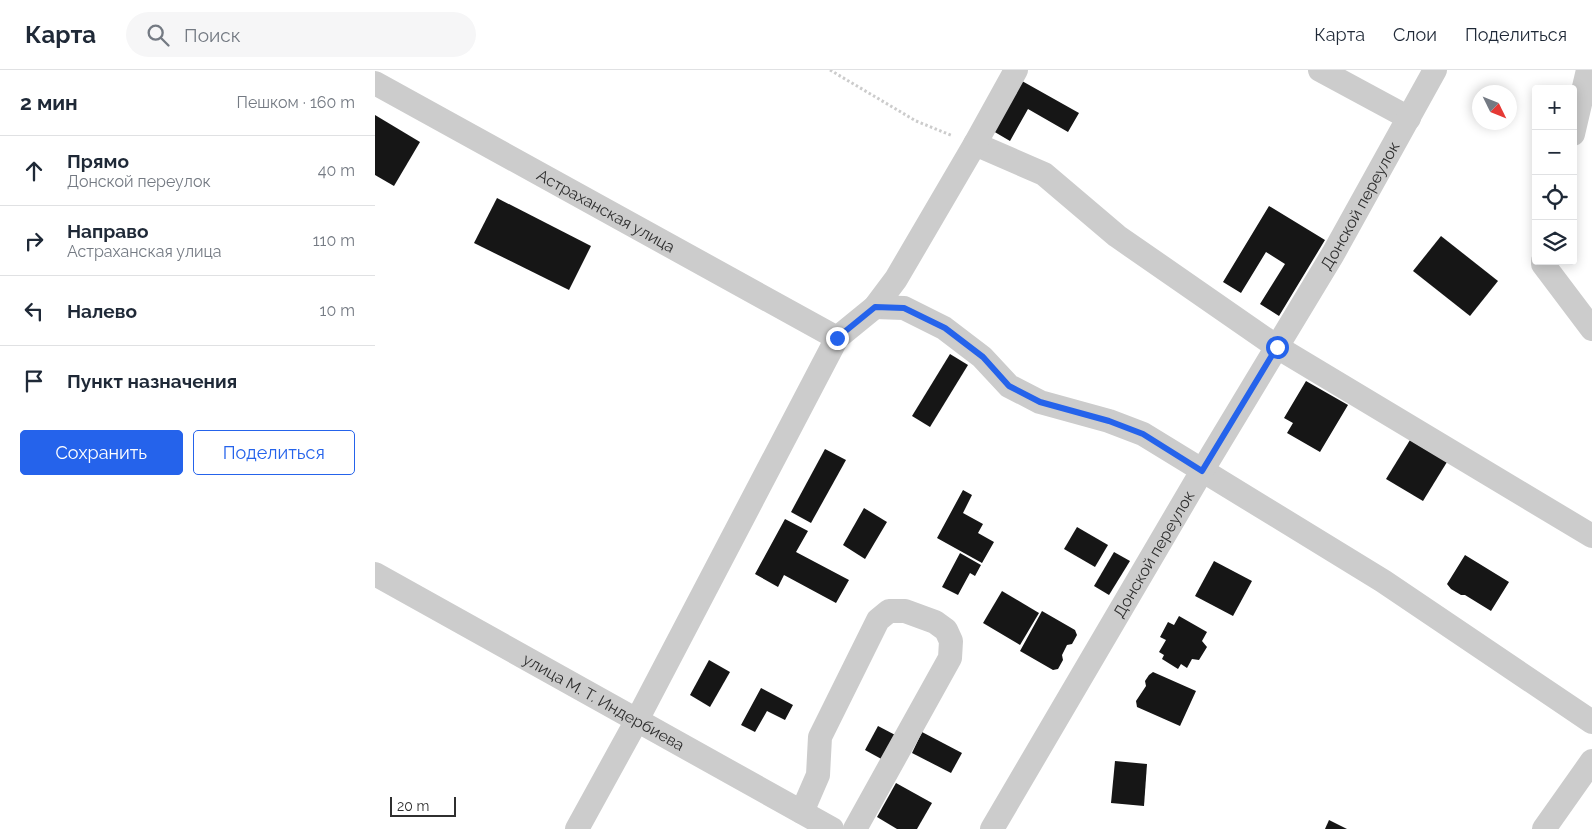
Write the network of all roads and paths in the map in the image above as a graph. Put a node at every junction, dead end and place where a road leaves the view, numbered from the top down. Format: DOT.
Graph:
graph roads {
  1 [pos="830,70"];
  2 [pos="1016,70"];
  3 [pos="1320,70"];
  4 [pos="1435,70"];
  5 [pos="1588,70"];
  6 [pos="375,83"];
  7 [pos="1409,118"];
  8 [pos="1574,130"];
  9 [pos="975,144"];
  10 [pos="1545,265"];
  11 [pos="875,307"];
  12 [pos="1592,329"];
  13 [pos="837,338"];
  14 [pos="1277,347"];
  15 [pos="1202,471"];
  16 [pos="1592,536"];
  17 [pos="375,574"];
  18 [pos="637,720"];
  19 [pos="1592,722"];
  20 [pos="1592,761"];
  21 [pos="802,812"];
  22 [pos="577,829"];
  23 [pos="832,829"];
  24 [pos="855,829"];
  25 [pos="992,829"];
  26 [pos="1544,829"];
  1 -- 9 [label="path"];
  2 -- 9 [label="street"];
  3 -- 7 [label="street"];
  4 -- 7 [label="street, Донской переулок"];
  5 -- 8 [label="street"];
  6 -- 13 [label="street, Астраханская улица"];
  7 -- 14 [label="street, Донской переулок"];
  9 -- 11 [label="street"];
  9 -- 14 [label="street"];
  10 -- 12 [label="street"];
  11 -- 13 [label="street"];
  11 -- 15 [label="street"];
  13 -- 18 [label="street"];
  14 -- 15 [label="street, Донской переулок"];
  14 -- 16 [label="street"];
  15 -- 19 [label="street"];
  15 -- 25 [label="street, Донской переулок"];
  17 -- 18 [label="street, улица М. Т. Индербиева"];
  18 -- 21 [label="street, улица М. Т. Индербиева"];
  18 -- 22 [label="street"];
  20 -- 26 [label="street"];
  21 -- 23 [label="street, улица М. Т. Индербиева"];
  21 -- 24 [label="street"];
}
